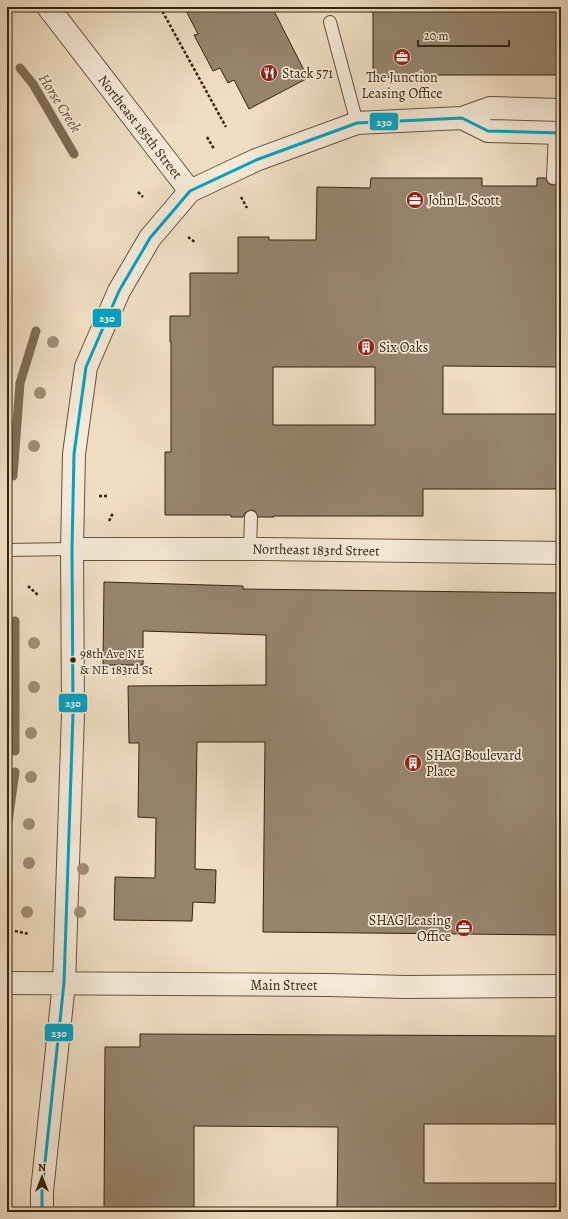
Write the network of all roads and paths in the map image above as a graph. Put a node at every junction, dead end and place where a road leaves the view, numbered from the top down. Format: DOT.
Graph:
graph roads {
  1 [pos="48,7"];
  2 [pos="160,7"];
  3 [pos="330,22"];
  4 [pos="561,110"];
  5 [pos="462,118"];
  6 [pos="357,123"];
  7 [pos="226,127"];
  8 [pos="558,133"];
  9 [pos="206,138"];
  10 [pos="214,150"];
  11 [pos="553,178"];
  12 [pos="190,191"];
  13 [pos="138,192"];
  14 [pos="240,195"];
  15 [pos="143,197"];
  16 [pos="247,208"];
  17 [pos="188,237"];
  18 [pos="196,243"];
  19 [pos="113,513"];
  20 [pos="251,517"];
  21 [pos="107,524"];
  22 [pos="72,549"];
  23 [pos="250,549"];
  24 [pos="7,550"];
  25 [pos="561,553"];
  26 [pos="28,586"];
  27 [pos="39,596"];
  28 [pos="15,931"];
  29 [pos="28,934"];
  30 [pos="7,983"];
  31 [pos="64,983"];
  32 [pos="561,986"];
  33 [pos="42,1212"];
  1 -- 12 [label="street, Northeast 185th Street"];
  2 -- 7 [label="path"];
  3 -- 6 [label="lane"];
  4 -- 5 [label="street, Northeast 185th Street"];
  5 -- 6 [label="street, Northeast 185th Street"];
  5 -- 8 [label="street, Northeast 185th Street"];
  6 -- 12 [label="street, Northeast 185th Street"];
  8 -- 11 [label="lane"];
  9 -- 10 [label="path"];
  12 -- 22 [label="street"];
  13 -- 15 [label="path"];
  14 -- 16 [label="path"];
  17 -- 18 [label="path"];
  19 -- 21 [label="path"];
  20 -- 23 [label="lane"];
  22 -- 23 [label="street, Northeast 183rd Street"];
  22 -- 24 [label="lane"];
  22 -- 31 [label="street"];
  23 -- 25 [label="street, Northeast 183rd Street"];
  26 -- 27 [label="path"];
  28 -- 29 [label="path"];
  30 -- 31 [label="street, Main Street"];
  31 -- 32 [label="street, Main Street"];
  31 -- 33 [label="street"];
}
